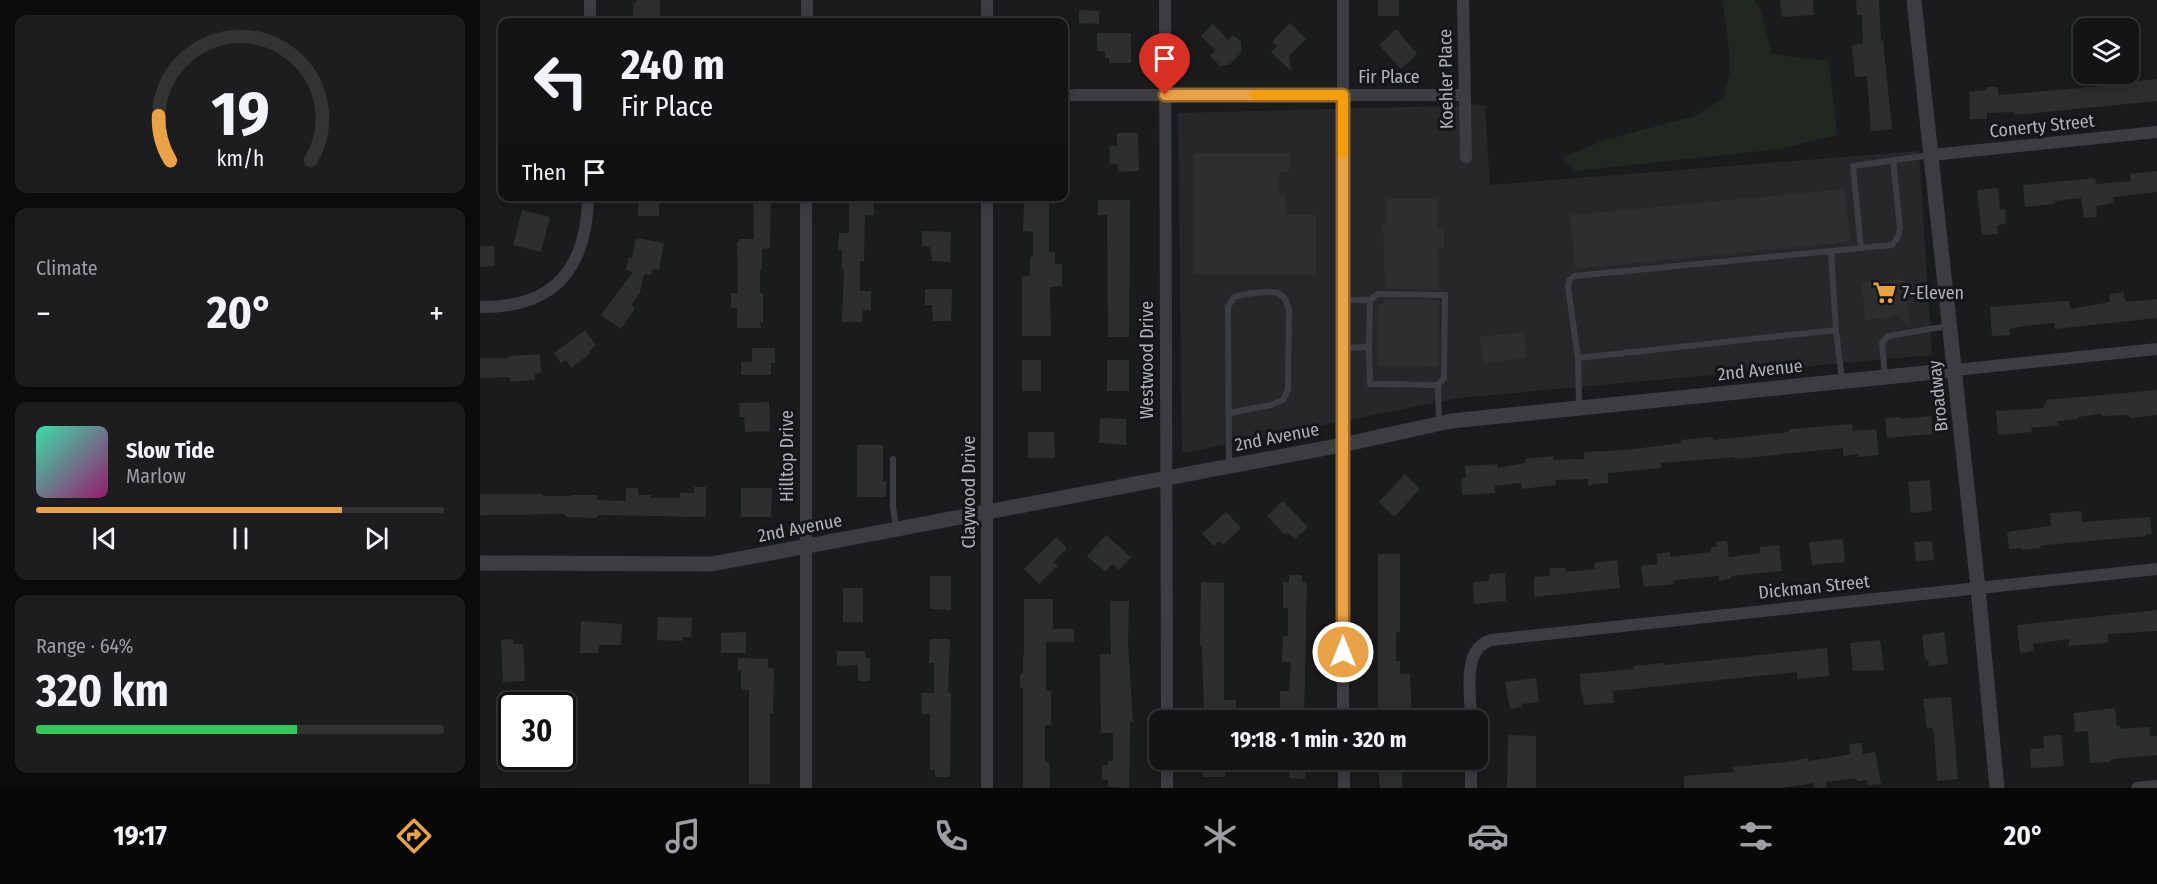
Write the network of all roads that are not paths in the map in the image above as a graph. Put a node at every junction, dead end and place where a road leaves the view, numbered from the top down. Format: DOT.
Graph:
graph roads {
  1 [pos="590,0"];
  2 [pos="807,0"];
  3 [pos="987,0"];
  4 [pos="1165,0"];
  5 [pos="1344,0"];
  6 [pos="1463,0"];
  7 [pos="1914,0"];
  8 [pos="590,18"];
  9 [pos="807,18"];
  10 [pos="987,18"];
  11 [pos="1068,95"];
  12 [pos="1165,95"];
  13 [pos="1343,95"];
  14 [pos="1463,95"];
  15 [pos="2157,132"];
  16 [pos="1932,155"];
  17 [pos="1466,157"];
  18 [pos="1893,160"];
  19 [pos="588,201"];
  20 [pos="806,201"];
  21 [pos="987,201"];
  22 [pos="1861,248"];
  23 [pos="1831,250"];
  24 [pos="1342,300"];
  25 [pos="1370,300"];
  26 [pos="480,308"];
  27 [pos="1950,325"];
  28 [pos="1836,330"];
  29 [pos="1369,347"];
  30 [pos="1342,348"];
  31 [pos="2157,349"];
  32 [pos="1578,358"];
  33 [pos="1955,370"];
  34 [pos="1885,377"];
  35 [pos="1842,381"];
  36 [pos="1438,385"];
  37 [pos="1579,408"];
  38 [pos="1229,413"];
  39 [pos="1440,423"];
  40 [pos="1342,445"];
  41 [pos="893,459"];
  42 [pos="1229,466"];
  43 [pos="1165,479"];
  44 [pos="987,513"];
  45 [pos="896,530"];
  46 [pos="805,547"];
  47 [pos="480,563"];
  48 [pos="2157,569"];
  49 [pos="1978,588"];
  50 [pos="1167,710"];
  51 [pos="1344,710"];
  52 [pos="1471,710"];
  53 [pos="1167,770"];
  54 [pos="1344,770"];
  55 [pos="1471,770"];
  56 [pos="2157,786"];
  57 [pos="806,788"];
  58 [pos="987,788"];
  59 [pos="1167,788"];
  60 [pos="1344,788"];
  61 [pos="1471,788"];
  62 [pos="1997,788"];
  63 [pos="2137,788"];
  1 -- 8 [label="street"];
  2 -- 9 [label="street"];
  3 -- 10 [label="street"];
  4 -- 12 [label="street, Westwood Drive"];
  5 -- 13 [label="street"];
  6 -- 14 [label="street, Koehler Place"];
  7 -- 16 [label="street, Broadway"];
  11 -- 12 [label="street, Fir Place"];
  12 -- 13 [label="street, Fir Place"];
  12 -- 43 [label="street, Westwood Drive"];
  13 -- 14 [label="street, Fir Place"];
  13 -- 24 [label="street"];
  14 -- 17 [label="street, Koehler Place"];
  15 -- 16 [label="street, Conerty Street"];
  16 -- 18 [label="lane"];
  16 -- 27 [label="street, Broadway"];
  18 -- 22 [label="lane"];
  18 -- 22 [label="lane"];
  19 -- 26 [label="street"];
  20 -- 46 [label="street, Hilltop Drive"];
  21 -- 44 [label="street, Claywood Drive"];
  22 -- 23 [label="lane"];
  23 -- 28 [label="lane"];
  23 -- 32 [label="lane"];
  24 -- 25 [label="lane"];
  24 -- 30 [label="street"];
  25 -- 29 [label="lane"];
  25 -- 36 [label="lane"];
  27 -- 33 [label="street, Broadway"];
  27 -- 34 [label="lane"];
  28 -- 32 [label="lane"];
  28 -- 35 [label="lane"];
  29 -- 30 [label="lane"];
  29 -- 36 [label="lane"];
  30 -- 40 [label="street"];
  31 -- 33 [label="street, 2nd Avenue"];
  32 -- 37 [label="lane"];
  33 -- 34 [label="street, 2nd Avenue"];
  33 -- 49 [label="street, Broadway"];
  34 -- 35 [label="street, 2nd Avenue"];
  35 -- 37 [label="street, 2nd Avenue"];
  36 -- 39 [label="lane"];
  37 -- 39 [label="street, 2nd Avenue"];
  38 -- 38 [label="lane"];
  38 -- 42 [label="lane"];
  39 -- 40 [label="street, 2nd Avenue"];
  40 -- 42 [label="street, 2nd Avenue"];
  40 -- 51 [label="street"];
  41 -- 45 [label="lane"];
  42 -- 43 [label="street, 2nd Avenue"];
  43 -- 44 [label="street, 2nd Avenue"];
  43 -- 50 [label="street, Westwood Drive"];
  44 -- 45 [label="street, 2nd Avenue"];
  44 -- 58 [label="street, Claywood Drive"];
  45 -- 46 [label="street, 2nd Avenue"];
  46 -- 47 [label="street, 2nd Avenue"];
  46 -- 57 [label="street, Hilltop Drive"];
  48 -- 49 [label="street, Dickman Street"];
  49 -- 52 [label="street, Dickman Street"];
  49 -- 62 [label="street, Broadway"];
  53 -- 59 [label="street"];
  54 -- 60 [label="street"];
  55 -- 61 [label="street"];
  56 -- 63 [label="street"];
}
